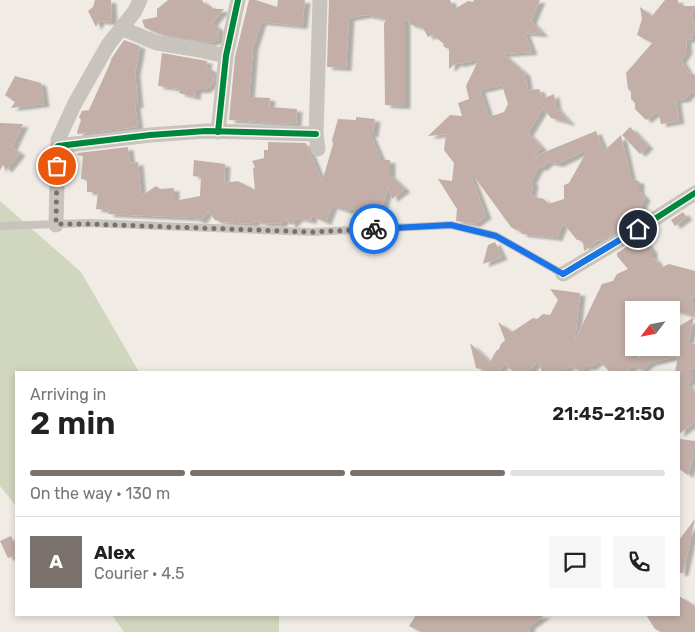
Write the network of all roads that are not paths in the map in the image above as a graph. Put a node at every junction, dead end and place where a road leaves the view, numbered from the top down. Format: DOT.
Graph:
graph roads {
  1 [pos="140,0"];
  2 [pos="238,0"];
  3 [pos="320,0"];
  4 [pos="121,28"];
  5 [pos="226,56"];
  6 [pos="218,132"];
  7 [pos="58,146"];
  8 [pos="695,193"];
  9 [pos="56,224"];
  10 [pos="0,226"];
  11 [pos="563,274"];
  1 -- 4 [label="street"];
  2 -- 5 [label="street"];
  3 -- 6 [label="street"];
  4 -- 5 [label="street"];
  4 -- 7 [label="street"];
  5 -- 6 [label="street"];
  6 -- 7 [label="street"];
  7 -- 9 [label="street"];
  8 -- 11 [label="street"];
  9 -- 10 [label="lane"];
  9 -- 11 [label="lane"];
}
